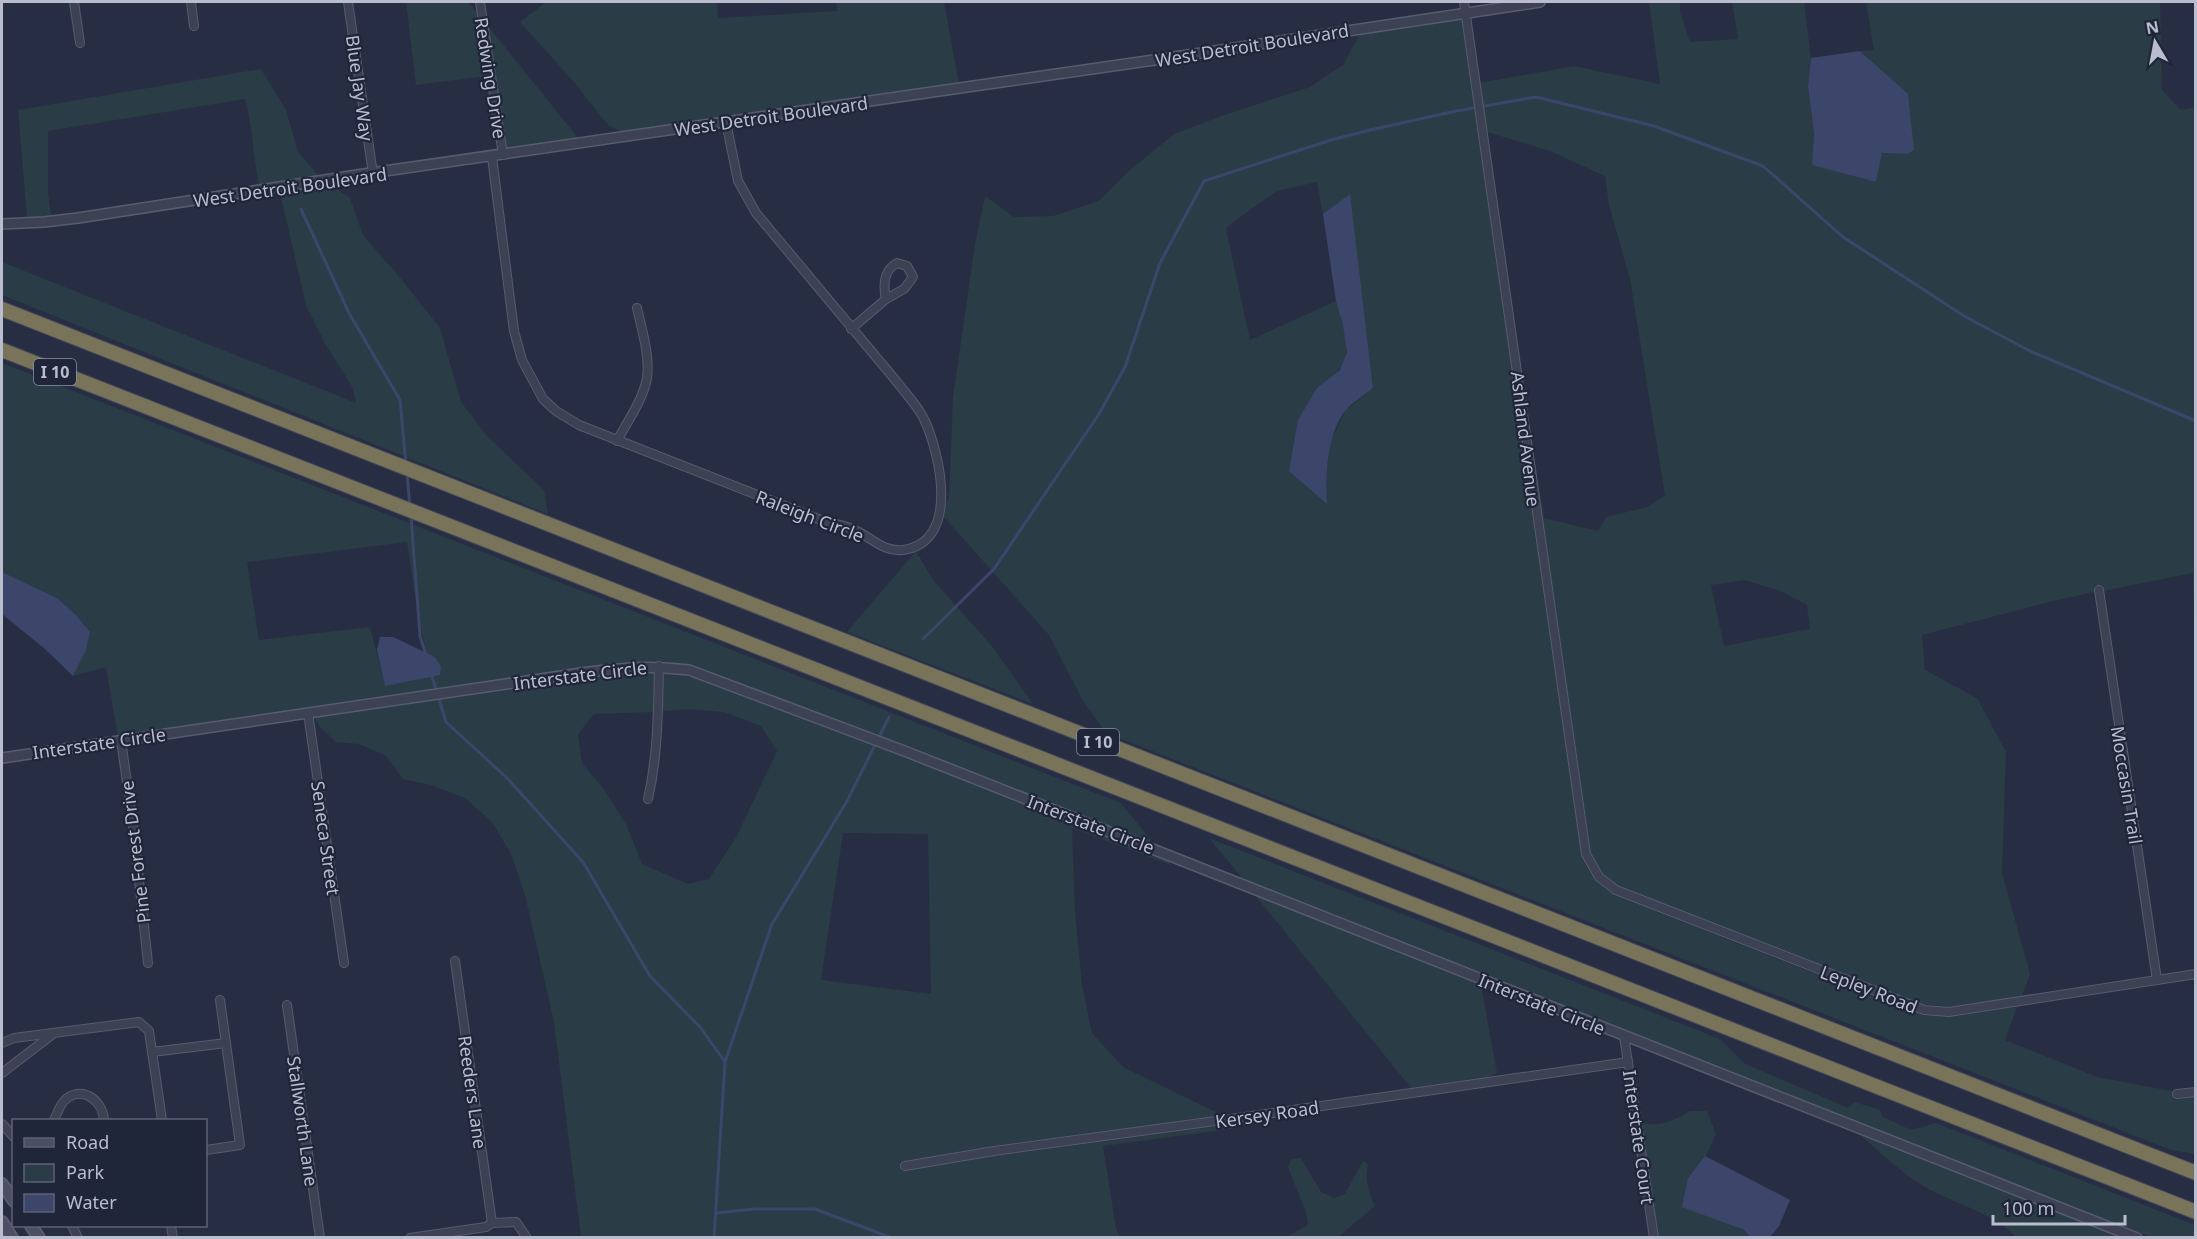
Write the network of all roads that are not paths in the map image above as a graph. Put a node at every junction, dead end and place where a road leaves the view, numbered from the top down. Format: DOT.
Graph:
graph roads {
  1 [pos="74,2"];
  2 [pos="191,2"];
  3 [pos="348,2"];
  4 [pos="480,2"];
  5 [pos="1464,2"];
  6 [pos="1540,2"];
  7 [pos="1466,14"];
  8 [pos="194,26"];
  9 [pos="80,43"];
  10 [pos="726,122"];
  11 [pos="503,155"];
  12 [pos="492,157"];
  13 [pos="373,174"];
  14 [pos="2,224"];
  15 [pos="886,299"];
  16 [pos="637,308"];
  17 [pos="2,309"];
  18 [pos="851,329"];
  19 [pos="2,350"];
  20 [pos="617,441"];
  21 [pos="2098,590"];
  22 [pos="658,666"];
  23 [pos="308,713"];
  24 [pos="121,740"];
  25 [pos="2,758"];
  26 [pos="648,799"];
  27 [pos="1596,874"];
  28 [pos="455,961"];
  29 [pos="148,963"];
  30 [pos="344,963"];
  31 [pos="2196,974"];
  32 [pos="2157,980"];
  33 [pos="220,1000"];
  34 [pos="287,1005"];
  35 [pos="53,1034"];
  36 [pos="1624,1036"];
  37 [pos="2,1043"];
  38 [pos="226,1043"];
  39 [pos="152,1052"];
  40 [pos="1628,1062"];
  41 [pos="2,1073"];
  42 [pos="2196,1092"];
  43 [pos="2177,1094"];
  44 [pos="55,1119"];
  45 [pos="104,1119"];
  46 [pos="162,1119"];
  47 [pos="207,1150"];
  48 [pos="905,1166"];
  49 [pos="2196,1173"];
  50 [pos="2,1184"];
  51 [pos="12,1198"];
  52 [pos="2196,1212"];
  53 [pos="2,1222"];
  54 [pos="492,1223"];
  55 [pos="415,1237"];
  56 [pos="12,1238"];
  57 [pos="320,1238"];
  58 [pos="527,1238"];
  59 [pos="1654,1238"];
  60 [pos="2137,1238"];
  1 -- 9 [label="street"];
  2 -- 8 [label="street"];
  3 -- 13 [label="street, Blue Jay Way"];
  4 -- 11 [label="street, Redwing Drive"];
  5 -- 7 [label="street, Ashland Avenue"];
  6 -- 7 [label="street, West Detroit Boulevard"];
  7 -- 10 [label="street, West Detroit Boulevard"];
  7 -- 27 [label="street, Ashland Avenue"];
  10 -- 11 [label="street, West Detroit Boulevard"];
  10 -- 18 [label="street, Raleigh Circle"];
  11 -- 12 [label="street, West Detroit Boulevard"];
  12 -- 13 [label="street, West Detroit Boulevard"];
  12 -- 20 [label="street, Raleigh Circle"];
  13 -- 14 [label="street, West Detroit Boulevard"];
  15 -- 15 [label="street"];
  15 -- 18 [label="street"];
  16 -- 20 [label="street"];
  17 -- 49 [label="highway, I 10"];
  18 -- 20 [label="street, Raleigh Circle"];
  19 -- 52 [label="highway, I 10"];
  21 -- 32 [label="street, Moccasin Trail"];
  22 -- 23 [label="street, Interstate Circle"];
  22 -- 26 [label="street"];
  22 -- 36 [label="street, Interstate Circle"];
  23 -- 24 [label="street, Interstate Circle"];
  23 -- 30 [label="street, Seneca Street"];
  24 -- 25 [label="street, Interstate Circle"];
  24 -- 29 [label="street, Pine Forest Drive"];
  27 -- 32 [label="street, Lepley Road"];
  28 -- 54 [label="street, Reeders Lane"];
  31 -- 32 [label="street, Lepley Road"];
  33 -- 38 [label="street"];
  34 -- 57 [label="street, Stallworth Lane"];
  35 -- 37 [label="street"];
  35 -- 39 [label="street"];
  35 -- 41 [label="street"];
  36 -- 40 [label="street, Interstate Court"];
  36 -- 60 [label="street, Interstate Circle"];
  38 -- 39 [label="street"];
  38 -- 47 [label="street"];
  39 -- 46 [label="street"];
  40 -- 48 [label="street, Kersey Road"];
  40 -- 59 [label="street, Interstate Court"];
  42 -- 43 [label="street"];
  44 -- 45 [label="street"];
  50 -- 51 [label="main road"];
  53 -- 56 [label="main road"];
  54 -- 55 [label="street"];
  54 -- 58 [label="street"];
}
